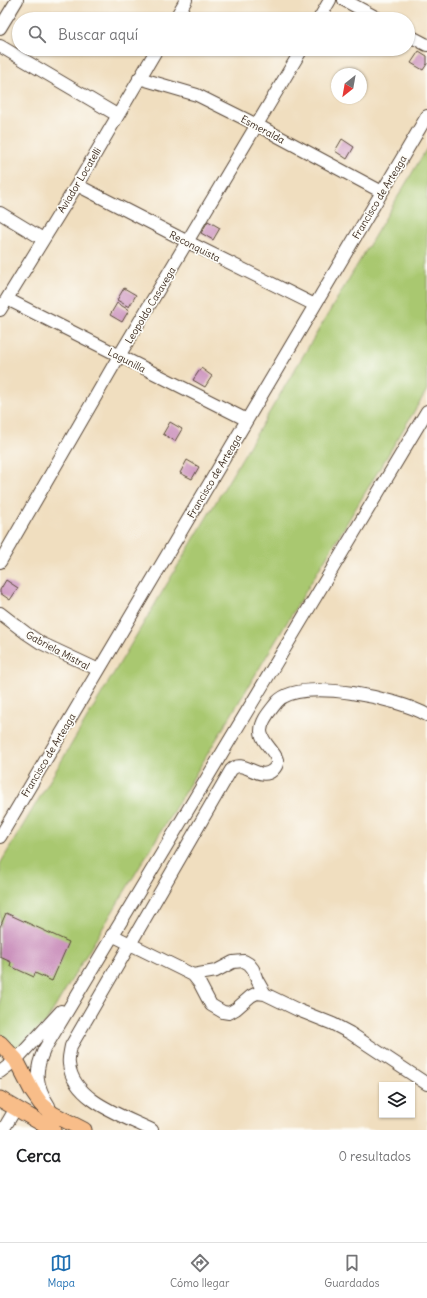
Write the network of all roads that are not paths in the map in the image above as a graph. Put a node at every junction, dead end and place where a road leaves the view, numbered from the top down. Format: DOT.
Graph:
graph roads {
  1 [pos="17,0"];
  2 [pos="186,0"];
  3 [pos="330,0"];
  4 [pos="344,0"];
  5 [pos="179,12"];
  6 [pos="323,12"];
  7 [pos="366,12"];
  8 [pos="0,28"];
  9 [pos="415,39"];
  10 [pos="427,45"];
  11 [pos="0,46"];
  12 [pos="12,53"];
  13 [pos="17,56"];
  14 [pos="153,56"];
  15 [pos="298,56"];
  16 [pos="139,78"];
  17 [pos="117,116"];
  18 [pos="427,116"];
  19 [pos="257,125"];
  20 [pos="77,185"];
  21 [pos="382,192"];
  22 [pos="0,213"];
  23 [pos="43,239"];
  24 [pos="188,242"];
  25 [pos="7,298"];
  26 [pos="315,305"];
  27 [pos="0,310"];
  28 [pos="119,356"];
  29 [pos="427,411"];
  30 [pos="247,420"];
  31 [pos="0,562"];
  32 [pos="0,613"];
  33 [pos="99,670"];
  34 [pos="427,715"];
  35 [pos="0,837"];
  36 [pos="112,935"];
  37 [pos="130,943"];
  38 [pos="193,976"];
  39 [pos="257,980"];
  40 [pos="265,994"];
  41 [pos="76,995"];
  42 [pos="251,996"];
  43 [pos="57,1028"];
  44 [pos="75,1037"];
  45 [pos="0,1043"];
  46 [pos="16,1060"];
  47 [pos="0,1072"];
  48 [pos="427,1084"];
  49 [pos="0,1100"];
  50 [pos="16,1108"];
  51 [pos="54,1114"];
  52 [pos="3,1130"];
  53 [pos="53,1130"];
  54 [pos="84,1130"];
  55 [pos="152,1130"];
  1 -- 8 [label="street"];
  2 -- 5 [label="street"];
  3 -- 6 [label="street"];
  4 -- 7 [label="street"];
  9 -- 10 [label="street"];
  11 -- 12 [label="street"];
  13 -- 17 [label="street"];
  14 -- 16 [label="street, Aviador Locatelli"];
  15 -- 19 [label="street, Leopoldo Casavega"];
  16 -- 17 [label="street, Aviador Locatelli"];
  16 -- 19 [label="street, Esmeralda"];
  17 -- 20 [label="street, Aviador Locatelli"];
  18 -- 21 [label="street, Francisco de Arteaga"];
  19 -- 21 [label="street, Esmeralda"];
  19 -- 24 [label="street, Leopoldo Casavega"];
  20 -- 23 [label="street, Aviador Locatelli"];
  20 -- 24 [label="street, Reconquista"];
  21 -- 26 [label="street, Francisco de Arteaga"];
  22 -- 23 [label="street"];
  23 -- 25 [label="street, Aviador Locatelli"];
  24 -- 26 [label="street, Reconquista"];
  24 -- 28 [label="street, Leopoldo Casavega"];
  25 -- 27 [label="street, Aviador Locatelli"];
  25 -- 28 [label="street, Lagunilla"];
  26 -- 30 [label="street, Francisco de Arteaga"];
  28 -- 30 [label="street, Lagunilla"];
  28 -- 31 [label="street, Leopoldo Casavega"];
  29 -- 36 [label="street"];
  30 -- 33 [label="street, Francisco de Arteaga"];
  32 -- 33 [label="street, Gabriela Mistral"];
  33 -- 35 [label="street, Francisco de Arteaga"];
  34 -- 37 [label="street"];
  36 -- 37 [label="street"];
  36 -- 41 [label="street"];
  37 -- 38 [label="street"];
  37 -- 44 [label="street"];
  38 -- 39 [label="street"];
  38 -- 42 [label="street"];
  39 -- 40 [label="street"];
  39 -- 42 [label="street"];
  40 -- 42 [label="street"];
  40 -- 48 [label="street"];
  41 -- 43 [label="street"];
  41 -- 46 [label="street"];
  43 -- 44 [label="street"];
  43 -- 51 [label="street"];
  44 -- 55 [label="street"];
  45 -- 46 [label="main road"];
  46 -- 47 [label="street"];
  46 -- 51 [label="main road"];
  49 -- 50 [label="main road"];
  50 -- 52 [label="street"];
  50 -- 53 [label="main road"];
  51 -- 54 [label="main road"];
}
